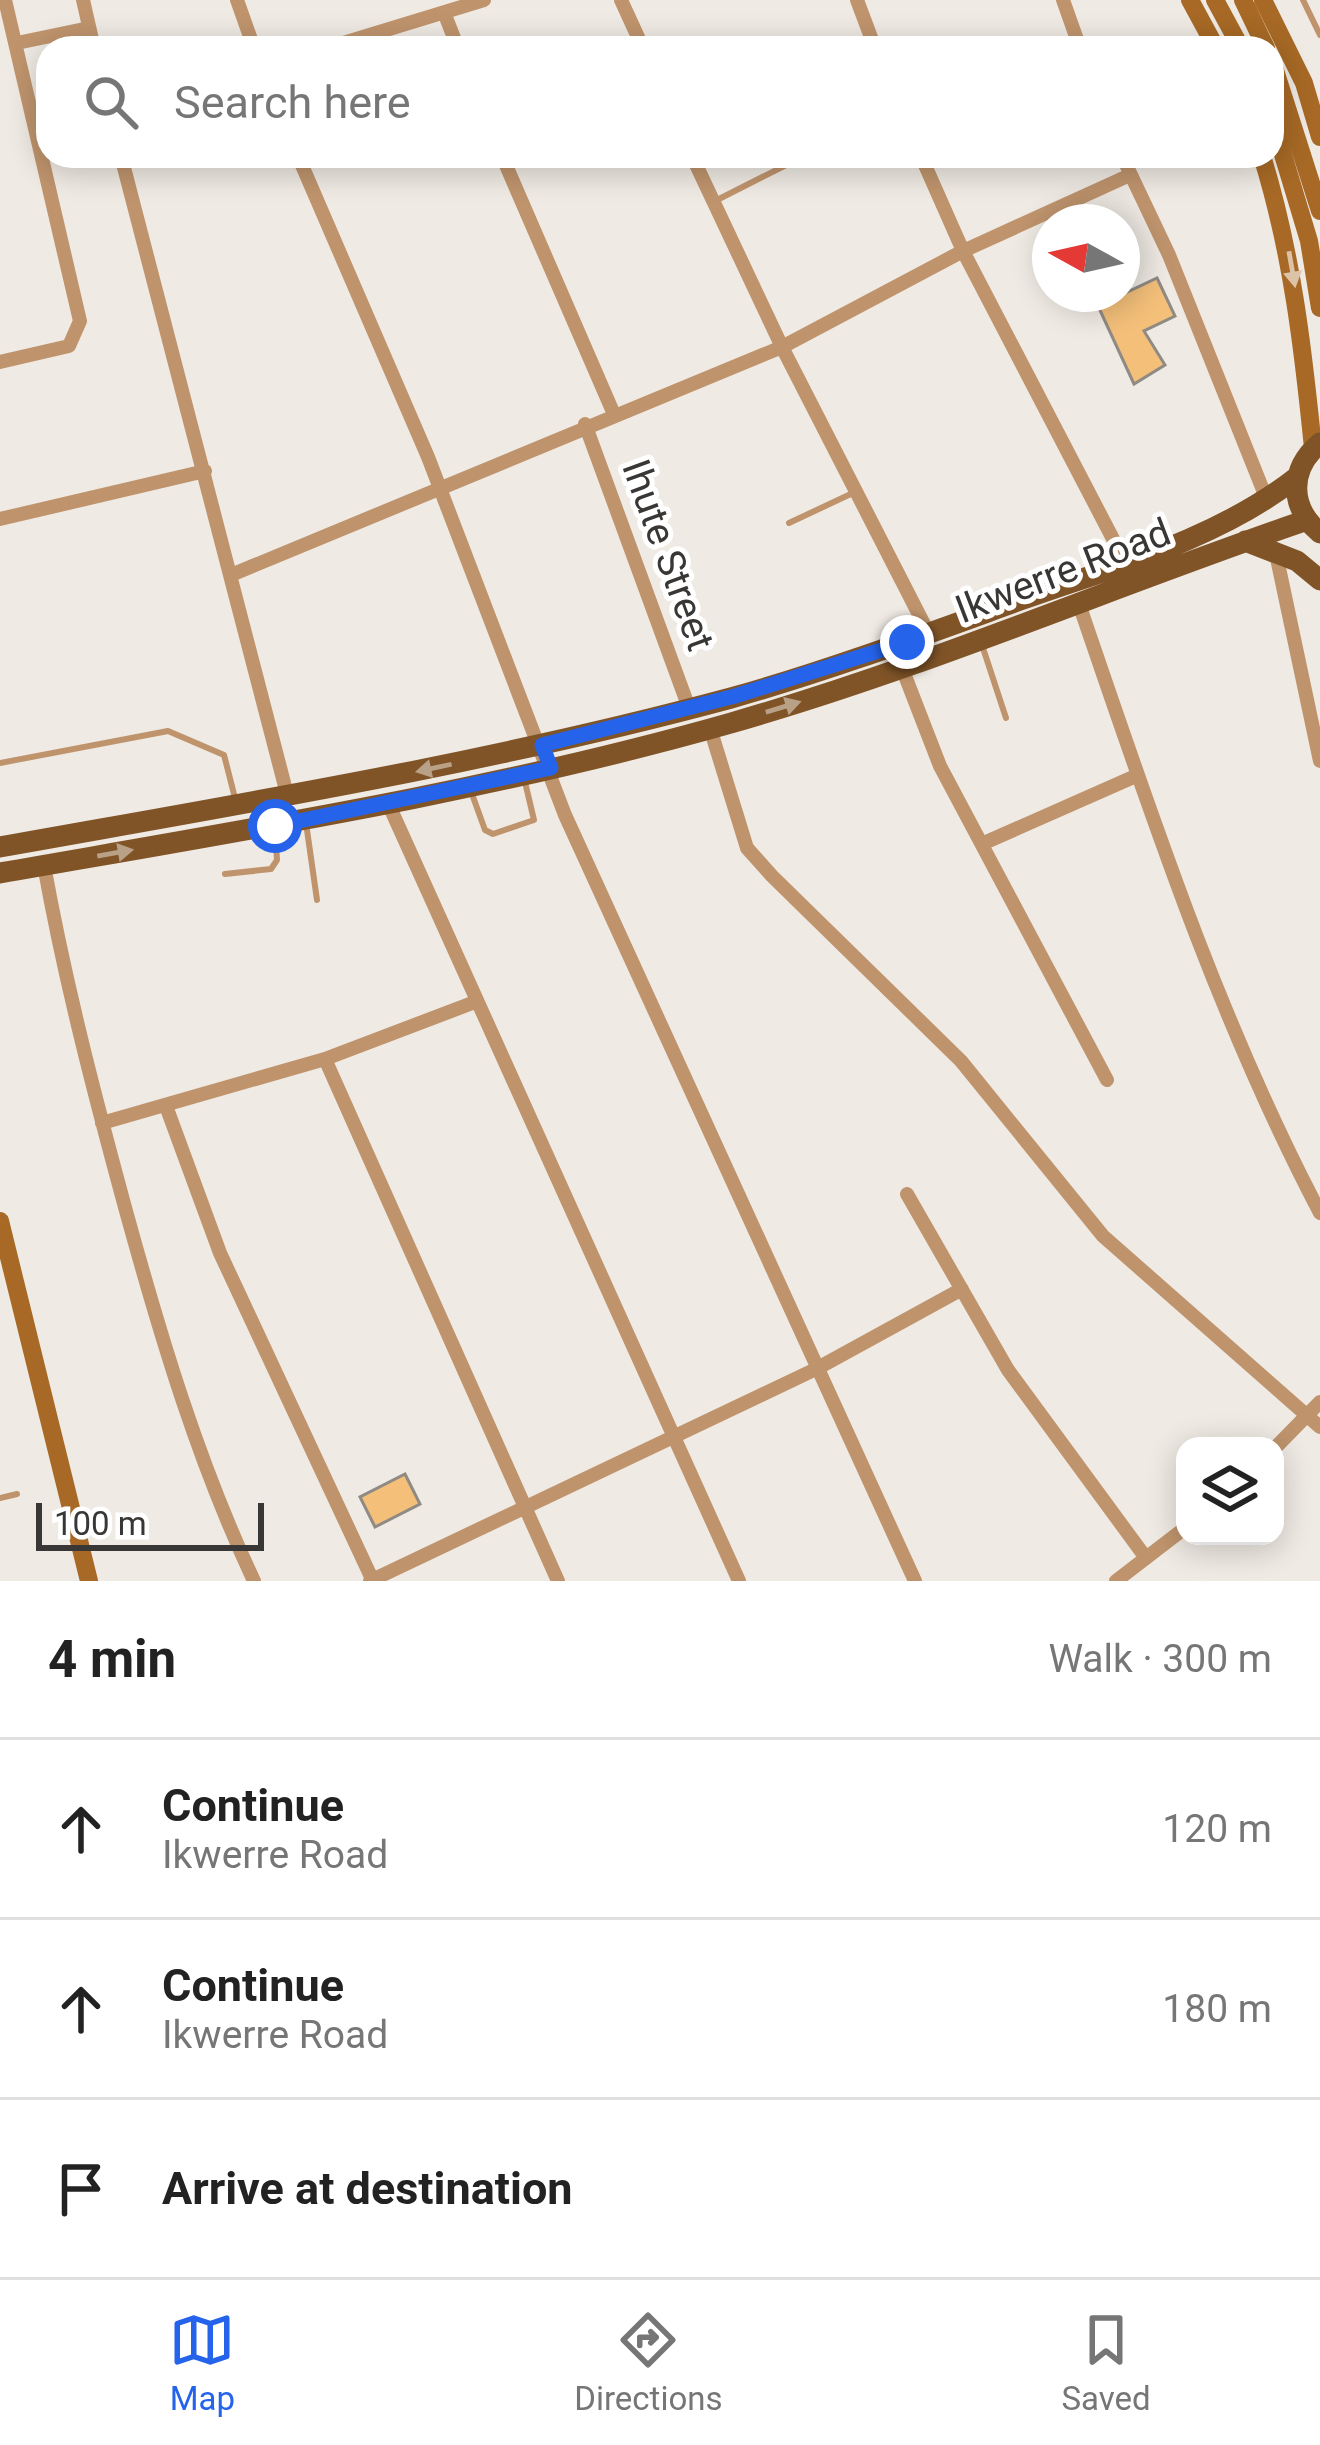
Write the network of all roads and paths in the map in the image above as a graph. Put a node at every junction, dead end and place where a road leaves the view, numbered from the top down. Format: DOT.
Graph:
graph roads {
  1 [pos="4,0"];
  2 [pos="83,0"];
  3 [pos="237,0"];
  4 [pos="484,0"];
  5 [pos="621,0"];
  6 [pos="857,0"];
  7 [pos="1063,0"];
  8 [pos="1190,0"];
  9 [pos="1216,0"];
  10 [pos="1243,0"];
  11 [pos="1263,0"];
  12 [pos="1304,0"];
  13 [pos="1320,9"];
  14 [pos="1311,13"];
  15 [pos="445,15"];
  16 [pos="89,28"];
  17 [pos="1320,35"];
  18 [pos="53,36"];
  19 [pos="91,36"];
  20 [pos="250,36"];
  21 [pos="370,36"];
  22 [pos="453,36"];
  23 [pos="638,36"];
  24 [pos="870,36"];
  25 [pos="1076,36"];
  26 [pos="1210,36"];
  27 [pos="1235,36"];
  28 [pos="1261,36"];
  29 [pos="1281,36"];
  30 [pos="36,40"];
  31 [pos="1284,43"];
  32 [pos="17,44"];
  33 [pos="1284,98"];
  34 [pos="36,128"];
  35 [pos="1320,136"];
  36 [pos="1284,157"];
  37 [pos="45,168"];
  38 [pos="124,168"];
  39 [pos="303,168"];
  40 [pos="507,168"];
  41 [pos="698,168"];
  42 [pos="781,168"];
  43 [pos="926,168"];
  44 [pos="1127,168"];
  45 [pos="1266,168"];
  46 [pos="1130,175"];
  47 [pos="714,202"];
  48 [pos="1320,211"];
  49 [pos="963,251"];
  50 [pos="1320,308"];
  51 [pos="1301,324"];
  52 [pos="1320,338"];
  53 [pos="782,347"];
  54 [pos="0,362"];
  55 [pos="613,412"];
  56 [pos="585,424"];
  57 [pos="1317,446"];
  58 [pos="205,471"];
  59 [pos="1297,478"];
  60 [pos="440,487"];
  61 [pos="855,492"];
  62 [pos="1267,500"];
  63 [pos="0,519"];
  64 [pos="788,523"];
  65 [pos="1313,526"];
  66 [pos="1244,541"];
  67 [pos="1275,549"];
  68 [pos="1125,562"];
  69 [pos="231,575"];
  70 [pos="1320,580"];
  71 [pos="1079,604"];
  72 [pos="929,634"];
  73 [pos="980,641"];
  74 [pos="902,668"];
  75 [pos="689,708"];
  76 [pos="1006,718"];
  77 [pos="710,728"];
  78 [pos="542,745"];
  79 [pos="1320,761"];
  80 [pos="0,763"];
  81 [pos="551,768"];
  82 [pos="522,774"];
  83 [pos="1138,775"];
  84 [pos="469,785"];
  85 [pos="287,798"];
  86 [pos="388,803"];
  87 [pos="237,807"];
  88 [pos="306,820"];
  89 [pos="275,826"];
  90 [pos="984,843"];
  91 [pos="0,847"];
  92 [pos="44,866"];
  93 [pos="0,873"];
  94 [pos="225,874"];
  95 [pos="317,900"];
  96 [pos="475,1002"];
  97 [pos="325,1059"];
  98 [pos="1107,1080"];
  99 [pos="166,1106"];
  100 [pos="102,1123"];
  101 [pos="907,1194"];
  102 [pos="1320,1214"];
  103 [pos="0,1221"];
  104 [pos="7,1282"];
  105 [pos="962,1289"];
  106 [pos="816,1369"];
  107 [pos="1320,1402"];
  108 [pos="1306,1415"];
  109 [pos="1320,1427"];
  110 [pos="676,1436"];
  111 [pos="1284,1438"];
  112 [pos="17,1494"];
  113 [pos="0,1498"];
  114 [pos="526,1503"];
  115 [pos="1176,1535"];
  116 [pos="1146,1558"];
  117 [pos="88,1581"];
  118 [pos="254,1581"];
  119 [pos="372,1581"];
  120 [pos="559,1581"];
  121 [pos="739,1581"];
  122 [pos="915,1581"];
  123 [pos="1116,1581"];
  1 -- 32 [label="street"];
  2 -- 16 [label="street"];
  3 -- 20 [label="street"];
  4 -- 15 [label="street"];
  5 -- 23 [label="street"];
  6 -- 24 [label="street"];
  7 -- 25 [label="street"];
  8 -- 26 [label="street"];
  9 -- 27 [label="street"];
  10 -- 28 [label="street"];
  11 -- 29 [label="street"];
  12 -- 14 [label="lane"];
  13 -- 14 [label="lane"];
  14 -- 17 [label="lane"];
  15 -- 21 [label="street"];
  15 -- 22 [label="street"];
  16 -- 18 [label="street"];
  16 -- 19 [label="street"];
  30 -- 32 [label="street"];
  31 -- 35 [label="street"];
  32 -- 34 [label="street"];
  33 -- 48 [label="street"];
  36 -- 50 [label="street"];
  37 -- 54 [label="street"];
  38 -- 58 [label="street"];
  39 -- 60 [label="street"];
  40 -- 55 [label="street"];
  41 -- 47 [label="street"];
  42 -- 47 [label="lane"];
  43 -- 49 [label="street"];
  44 -- 46 [label="street"];
  45 -- 51 [label="street, one-way"];
  46 -- 49 [label="street"];
  46 -- 62 [label="street"];
  47 -- 53 [label="street"];
  49 -- 53 [label="street"];
  49 -- 68 [label="street"];
  51 -- 52 [label="street"];
  51 -- 57 [label="street"];
  53 -- 55 [label="street"];
  53 -- 61 [label="street"];
  55 -- 56 [label="street"];
  56 -- 60 [label="street"];
  56 -- 75 [label="street, Ihute Street"];
  57 -- 59 [label="main road"];
  58 -- 63 [label="street"];
  58 -- 69 [label="street"];
  59 -- 62 [label="main road, Ikwerre Road"];
  59 -- 65 [label="main road"];
  60 -- 69 [label="street"];
  60 -- 78 [label="street"];
  61 -- 64 [label="lane"];
  61 -- 72 [label="street"];
  62 -- 68 [label="main road, Ikwerre Road"];
  65 -- 66 [label="main road, Ikwerre Road"];
  66 -- 67 [label="main road"];
  66 -- 71 [label="main road, Ikwerre Road"];
  67 -- 70 [label="main road"];
  67 -- 79 [label="street"];
  68 -- 72 [label="main road, Ikwerre Road"];
  69 -- 85 [label="street"];
  71 -- 73 [label="main road, Ikwerre Road"];
  71 -- 83 [label="street"];
  72 -- 75 [label="main road, Ikwerre Road"];
  73 -- 74 [label="main road, Ikwerre Road"];
  73 -- 76 [label="lane"];
  77 -- 74 [label="main road, Ikwerre Road, one-way"];
  74 -- 90 [label="street"];
  75 -- 78 [label="main road, Ikwerre Road"];
  77 -- 81 [label="main road, Ikwerre Road"];
  77 -- 108 [label="street"];
  78 -- 81 [label="street"];
  78 -- 85 [label="main road, Ikwerre Road, one-way"];
  80 -- 87 [label="lane"];
  81 -- 82 [label="main road, Ikwerre Road"];
  81 -- 106 [label="street"];
  82 -- 84 [label="main road, Ikwerre Road"];
  82 -- 84 [label="lane"];
  83 -- 90 [label="street"];
  83 -- 102 [label="street"];
  84 -- 86 [label="main road, Ikwerre Road"];
  85 -- 87 [label="main road, Ikwerre Road"];
  86 -- 88 [label="main road, Ikwerre Road"];
  86 -- 96 [label="street"];
  87 -- 91 [label="main road, Ikwerre Road"];
  88 -- 89 [label="main road, Ikwerre Road"];
  88 -- 95 [label="lane"];
  92 -- 89 [label="main road, Ikwerre Road, one-way"];
  89 -- 94 [label="lane"];
  90 -- 98 [label="street"];
  92 -- 93 [label="main road, Ikwerre Road"];
  92 -- 100 [label="street"];
  96 -- 97 [label="street"];
  96 -- 110 [label="street"];
  97 -- 99 [label="street"];
  97 -- 114 [label="street"];
  99 -- 100 [label="street"];
  99 -- 119 [label="street"];
  100 -- 118 [label="street"];
  101 -- 105 [label="street"];
  103 -- 104 [label="street"];
  104 -- 117 [label="street"];
  105 -- 106 [label="street"];
  105 -- 116 [label="street"];
  106 -- 110 [label="street"];
  106 -- 122 [label="street"];
  107 -- 108 [label="street"];
  108 -- 109 [label="street"];
  108 -- 111 [label="street"];
  110 -- 114 [label="street"];
  110 -- 121 [label="street"];
  112 -- 113 [label="lane"];
  114 -- 119 [label="street"];
  114 -- 120 [label="street"];
  115 -- 116 [label="street"];
  116 -- 123 [label="street"];
}
